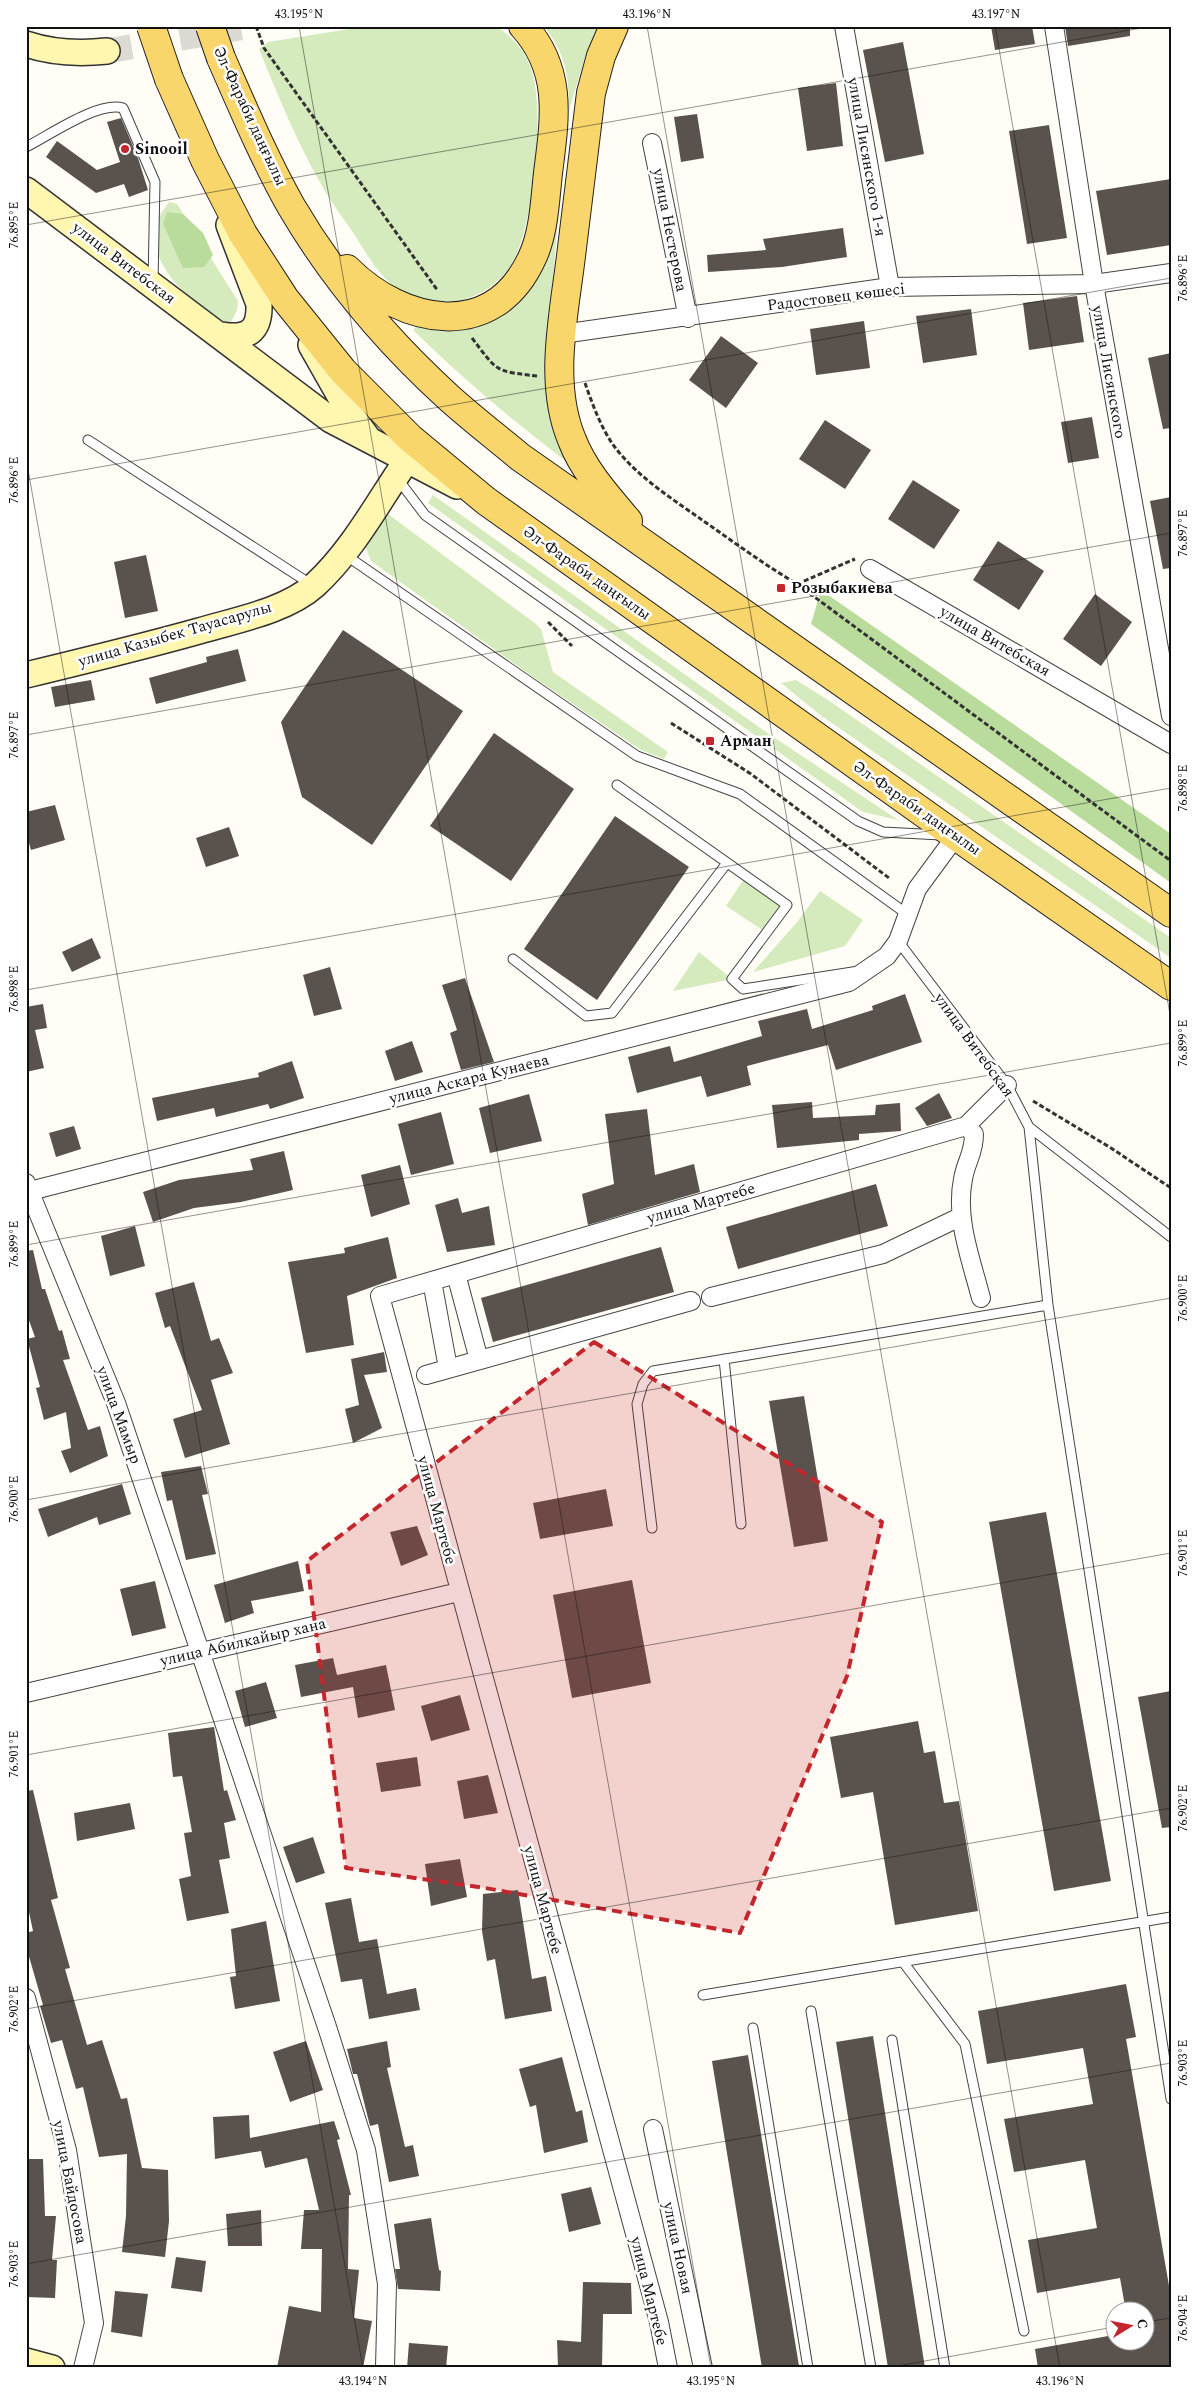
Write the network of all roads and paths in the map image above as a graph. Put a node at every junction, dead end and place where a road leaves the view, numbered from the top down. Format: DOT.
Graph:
graph roads {
  1 [pos="151,26"];
  2 [pos="210,26"];
  3 [pos="256,26"];
  4 [pos="523,26"];
  5 [pos="614,26"];
  6 [pos="844,26"];
  7 [pos="1054,26"];
  8 [pos="26,44"];
  9 [pos="107,51"];
  10 [pos="652,143"];
  11 [pos="26,147"];
  12 [pos="205,160"];
  13 [pos="26,190"];
  14 [pos="291,206"];
  15 [pos="1171,273"];
  16 [pos="1094,284"];
  17 [pos="153,285"];
  18 [pos="890,287"];
  19 [pos="440,294"];
  20 [pos="285,299"];
  21 [pos="688,318"];
  22 [pos="562,334"];
  23 [pos="470,335"];
  24 [pos="222,336"];
  25 [pos="583,375"];
  26 [pos="539,376"];
  27 [pos="88,440"];
  28 [pos="369,440"];
  29 [pos="401,468"];
  30 [pos="486,501"];
  31 [pos="646,544"];
  32 [pos="344,554"];
  33 [pos="870,569"];
  34 [pos="797,584"];
  35 [pos="314,586"];
  36 [pos="26,675"];
  37 [pos="1171,716"];
  38 [pos="671,723"];
  39 [pos="1171,744"];
  40 [pos="617,785"];
  41 [pos="956,836"];
  42 [pos="1171,861"];
  43 [pos="727,863"];
  44 [pos="890,878"];
  45 [pos="1171,913"];
  46 [pos="908,914"];
  47 [pos="898,941"];
  48 [pos="513,959"];
  49 [pos="869,969"];
  50 [pos="1171,986"];
  51 [pos="1006,1085"];
  52 [pos="966,1126"];
  53 [pos="1029,1128"];
  54 [pos="1171,1188"];
  55 [pos="27,1189"];
  56 [pos="960,1217"];
  57 [pos="1171,1237"];
  58 [pos="456,1274"];
  59 [pos="432,1281"];
  60 [pos="711,1298"];
  61 [pos="981,1298"];
  62 [pos="691,1301"];
  63 [pos="1048,1305"];
  64 [pos="479,1360"];
  65 [pos="724,1360"];
  66 [pos="448,1368"];
  67 [pos="426,1375"];
  68 [pos="741,1524"];
  69 [pos="652,1528"];
  70 [pos="459,1592"];
  71 [pos="199,1653"];
  72 [pos="26,1693"];
  73 [pos="1171,1916"];
  74 [pos="1143,1921"];
  75 [pos="903,1962"];
  76 [pos="703,1996"];
  77 [pos="26,1998"];
  78 [pos="811,2011"];
  79 [pos="753,2028"];
  80 [pos="892,2040"];
  81 [pos="1171,2099"];
  82 [pos="653,2129"];
  83 [pos="1024,2331"];
  84 [pos="26,2361"];
  85 [pos="52,2368"];
  86 [pos="83,2368"];
  87 [pos="385,2368"];
  88 [pos="668,2368"];
  89 [pos="703,2368"];
  90 [pos="808,2368"];
  91 [pos="871,2368"];
  92 [pos="945,2368"];
  1 -- 12 [label="main road, Әл-Фараби даңғылы, bridge"];
  2 -- 14 [label="main road, Әл-Фараби даңғылы, bridge"];
  3 -- 19 [label="path"];
  4 -- 14 [label="main road"];
  5 -- 22 [label="main road"];
  6 -- 18 [label="street, улица Лисянского 1-я"];
  7 -- 16 [label="street, улица Лисянского"];
  8 -- 9 [label="street"];
  10 -- 21 [label="street, улица Нестерова"];
  11 -- 17 [label="lane"];
  12 -- 20 [label="main road, Әл-Фараби даңғылы"];
  12 -- 24 [label="street"];
  13 -- 17 [label="street, улица Витебская"];
  14 -- 31 [label="main road"];
  15 -- 16 [label="street, Радостовец көшесі"];
  16 -- 18 [label="street, Радостовец көшесі"];
  16 -- 37 [label="street, улица Лисянского"];
  17 -- 24 [label="street, улица Витебская"];
  18 -- 21 [label="street, Радостовец көшесі"];
  20 -- 28 [label="street"];
  20 -- 30 [label="main road, Әл-Фараби даңғылы"];
  21 -- 22 [label="street, Радостовец көшесі"];
  22 -- 31 [label="main road"];
  23 -- 26 [label="path"];
  24 -- 28 [label="street, улица Витебская"];
  25 -- 34 [label="path"];
  27 -- 35 [label="lane"];
  28 -- 29 [label="street, улица Витебская"];
  29 -- 30 [label="street, улица Витебская"];
  29 -- 32 [label="street, улица Казыбек Тауасарулы"];
  29 -- 41 [label="lane"];
  30 -- 41 [label="main road, Әл-Фараби даңғылы"];
  31 -- 45 [label="main road"];
  32 -- 35 [label="street, улица Казыбек Тауасарулы"];
  32 -- 46 [label="lane"];
  33 -- 34 [label="path"];
  33 -- 39 [label="street, улица Витебская"];
  34 -- 42 [label="path"];
  35 -- 36 [label="street, улица Казыбек Тауасарулы"];
  38 -- 44 [label="path"];
  40 -- 43 [label="lane"];
  41 -- 46 [label="street"];
  41 -- 50 [label="main road, Әл-Фараби даңғылы"];
  43 -- 48 [label="lane"];
  43 -- 49 [label="lane"];
  46 -- 47 [label="street"];
  47 -- 49 [label="street, улица Аскара Кунаева"];
  47 -- 51 [label="lane, улица Витебская"];
  49 -- 55 [label="street, улица Аскара Кунаева"];
  51 -- 52 [label="street, улица Мартебе"];
  51 -- 53 [label="lane, улица Витебская"];
  51 -- 54 [label="path"];
  52 -- 56 [label="street"];
  52 -- 58 [label="street, улица Мартебе"];
  53 -- 57 [label="lane, улица Витебская"];
  53 -- 63 [label="lane"];
  55 -- 71 [label="street, улица Мамыр"];
  56 -- 60 [label="street"];
  56 -- 61 [label="street"];
  58 -- 59 [label="street, улица Мартебе"];
  58 -- 64 [label="street"];
  59 -- 66 [label="street"];
  59 -- 70 [label="street, улица Мартебе"];
  62 -- 64 [label="street"];
  63 -- 65 [label="lane"];
  63 -- 74 [label="lane"];
  64 -- 66 [label="street"];
  65 -- 68 [label="lane"];
  65 -- 69 [label="lane"];
  66 -- 67 [label="street"];
  70 -- 71 [label="street, улица Абилкайыр хана"];
  70 -- 88 [label="street, улица Мартебе"];
  71 -- 72 [label="street, улица Абилкайыр хана"];
  71 -- 87 [label="street, улица Мамыр"];
  73 -- 74 [label="lane"];
  74 -- 75 [label="lane"];
  74 -- 81 [label="lane"];
  75 -- 76 [label="lane"];
  75 -- 83 [label="lane"];
  77 -- 86 [label="street, улица Байдосова"];
  78 -- 91 [label="lane"];
  79 -- 90 [label="lane"];
  80 -- 92 [label="lane"];
  82 -- 89 [label="street, улица Новая"];
  84 -- 85 [label="street"];
}
